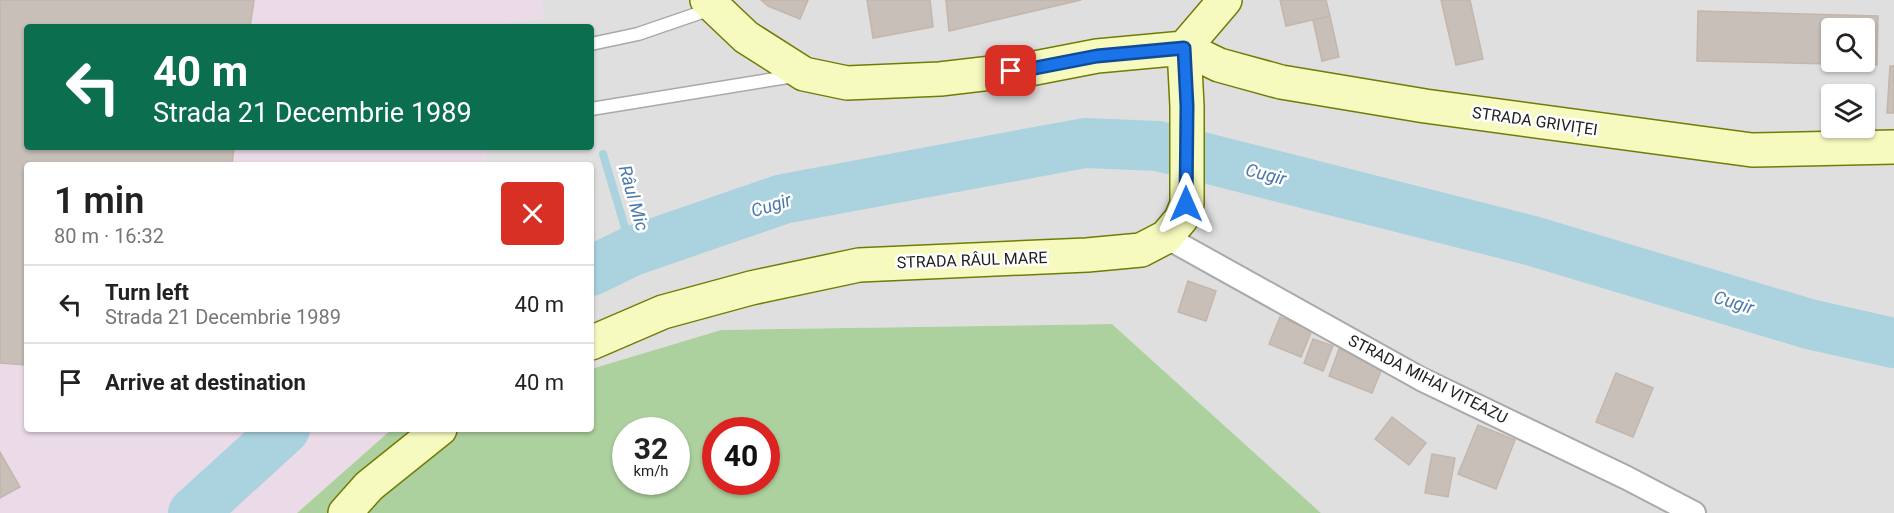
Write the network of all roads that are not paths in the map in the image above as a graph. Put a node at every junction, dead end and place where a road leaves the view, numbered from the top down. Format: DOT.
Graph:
graph roads {
  1 [pos="1225,0"];
  2 [pos="711,4"];
  3 [pos="594,43"];
  4 [pos="1184,48"];
  5 [pos="804,74"];
  6 [pos="594,109"];
  7 [pos="1894,147"];
  8 [pos="1166,237"];
  9 [pos="594,343"];
  10 [pos="437,432"];
  11 [pos="345,513"];
  12 [pos="1694,513"];
  1 -- 4 [label="street"];
  2 -- 3 [label="lane"];
  2 -- 5 [label="street"];
  4 -- 5 [label="street"];
  4 -- 7 [label="street, STRADA GRIVIȚEI"];
  4 -- 8 [label="street, STRADA RÂUL MARE"];
  5 -- 6 [label="lane"];
  8 -- 9 [label="street, STRADA RÂUL MARE"];
  8 -- 12 [label="street, STRADA MIHAI VITEAZU"];
  10 -- 11 [label="street"];
}
